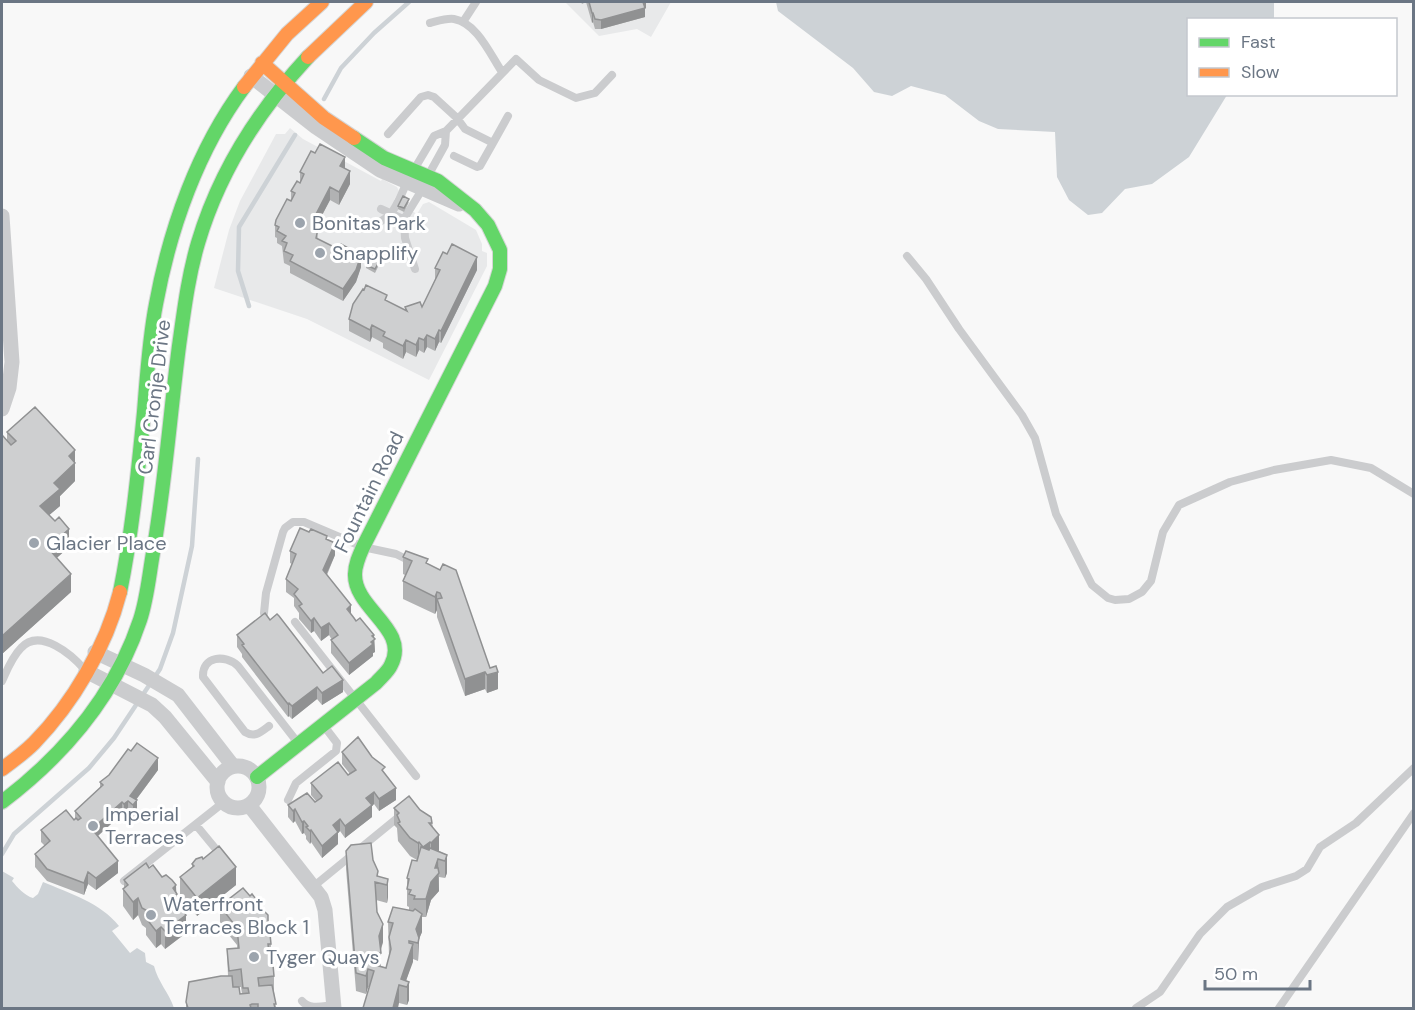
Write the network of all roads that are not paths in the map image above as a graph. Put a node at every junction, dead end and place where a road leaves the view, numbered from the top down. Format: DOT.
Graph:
graph roads {
  1 [pos="322,2"];
  2 [pos="366,2"];
  3 [pos="476,2"];
  4 [pos="463,22"];
  5 [pos="430,23"];
  6 [pos="262,63"];
  7 [pos="502,72"];
  8 [pos="612,75"];
  9 [pos="251,76"];
  10 [pos="285,84"];
  11 [pos="275,97"];
  12 [pos="508,116"];
  13 [pos="458,118"];
  14 [pos="446,131"];
  15 [pos="388,134"];
  16 [pos="493,143"];
  17 [pos="454,156"];
  18 [pos="410,176"];
  19 [pos="425,183"];
  20 [pos="381,209"];
  21 [pos="475,210"];
  22 [pos="392,214"];
  23 [pos="2,216"];
  24 [pos="404,219"];
  25 [pos="416,225"];
  26 [pos="363,229"];
  27 [pos="907,256"];
  28 [pos="416,269"];
  29 [pos="2,409"];
  30 [pos="1413,494"];
  31 [pos="363,547"];
  32 [pos="416,563"];
  33 [pos="264,614"];
  34 [pos="295,622"];
  35 [pos="83,653"];
  36 [pos="121,664"];
  37 [pos="86,671"];
  38 [pos="2,681"];
  39 [pos="111,683"];
  40 [pos="356,699"];
  41 [pos="323,725"];
  42 [pos="269,726"];
  43 [pos="299,744"];
  44 [pos="233,766"];
  45 [pos="1413,768"];
  46 [pos="2,769"];
  47 [pos="416,776"];
  48 [pos="257,777"];
  49 [pos="218,782"];
  50 [pos="288,800"];
  51 [pos="2,802"];
  52 [pos="225,802"];
  53 [pos="249,805"];
  54 [pos="406,811"];
  55 [pos="1413,813"];
  56 [pos="196,825"];
  57 [pos="215,848"];
  58 [pos="124,881"];
  59 [pos="314,886"];
  60 [pos="302,1001"];
  61 [pos="334,1007"];
  62 [pos="1136,1008"];
  63 [pos="1279,1008"];
  1 -- 6 [label="main road, Carl Cronje Drive"];
  2 -- 10 [label="main road, Carl Cronje Drive"];
  3 -- 4 [label="lane"];
  4 -- 5 [label="lane"];
  4 -- 7 [label="lane"];
  6 -- 9 [label="main road, Carl Cronje Drive"];
  6 -- 10 [label="main road, Fountain Road"];
  7 -- 8 [label="lane"];
  7 -- 13 [label="lane"];
  9 -- 11 [label="street, Fountain Road"];
  9 -- 35 [label="main road, Carl Cronje Drive"];
  10 -- 11 [label="main road, Carl Cronje Drive"];
  10 -- 18 [label="main road, Fountain Road"];
  11 -- 18 [label="street, Fountain Road"];
  11 -- 36 [label="main road, Carl Cronje Drive"];
  12 -- 16 [label="lane"];
  13 -- 14 [label="lane"];
  13 -- 15 [label="lane"];
  13 -- 16 [label="lane"];
  14 -- 18 [label="lane"];
  14 -- 19 [label="lane"];
  16 -- 17 [label="lane"];
  18 -- 19 [label="street, Fountain Road"];
  18 -- 22 [label="lane"];
  19 -- 21 [label="street, Fountain Road"];
  19 -- 24 [label="lane"];
  20 -- 22 [label="lane"];
  21 -- 31 [label="main road, Fountain Road"];
  22 -- 24 [label="lane"];
  22 -- 26 [label="lane"];
  23 -- 29 [label="street"];
  24 -- 25 [label="lane"];
  24 -- 28 [label="lane"];
  27 -- 30 [label="lane"];
  31 -- 32 [label="lane"];
  31 -- 33 [label="lane"];
  31 -- 40 [label="main road, Fountain Road"];
  34 -- 40 [label="lane"];
  35 -- 36 [label="street"];
  35 -- 37 [label="main road, Carl Cronje Drive"];
  35 -- 37 [label="lane"];
  35 -- 38 [label="lane"];
  36 -- 39 [label="main road, Carl Cronje Drive"];
  36 -- 44 [label="street"];
  37 -- 39 [label="street"];
  37 -- 46 [label="main road, Carl Cronje Drive"];
  39 -- 49 [label="street"];
  39 -- 51 [label="main road, Carl Cronje Drive"];
  40 -- 41 [label="main road, Fountain Road"];
  40 -- 47 [label="lane"];
  41 -- 43 [label="main road, Fountain Road"];
  41 -- 50 [label="lane"];
  42 -- 43 [label="lane"];
  43 -- 48 [label="main road, Fountain Road"];
  44 -- 48 [label="street"];
  44 -- 49 [label="street"];
  45 -- 62 [label="lane"];
  48 -- 53 [label="street"];
  49 -- 52 [label="street"];
  52 -- 53 [label="street"];
  52 -- 56 [label="lane"];
  53 -- 59 [label="street"];
  54 -- 59 [label="lane"];
  55 -- 63 [label="lane"];
  56 -- 57 [label="lane"];
  56 -- 58 [label="lane"];
  59 -- 61 [label="street"];
  60 -- 61 [label="lane"];
}
